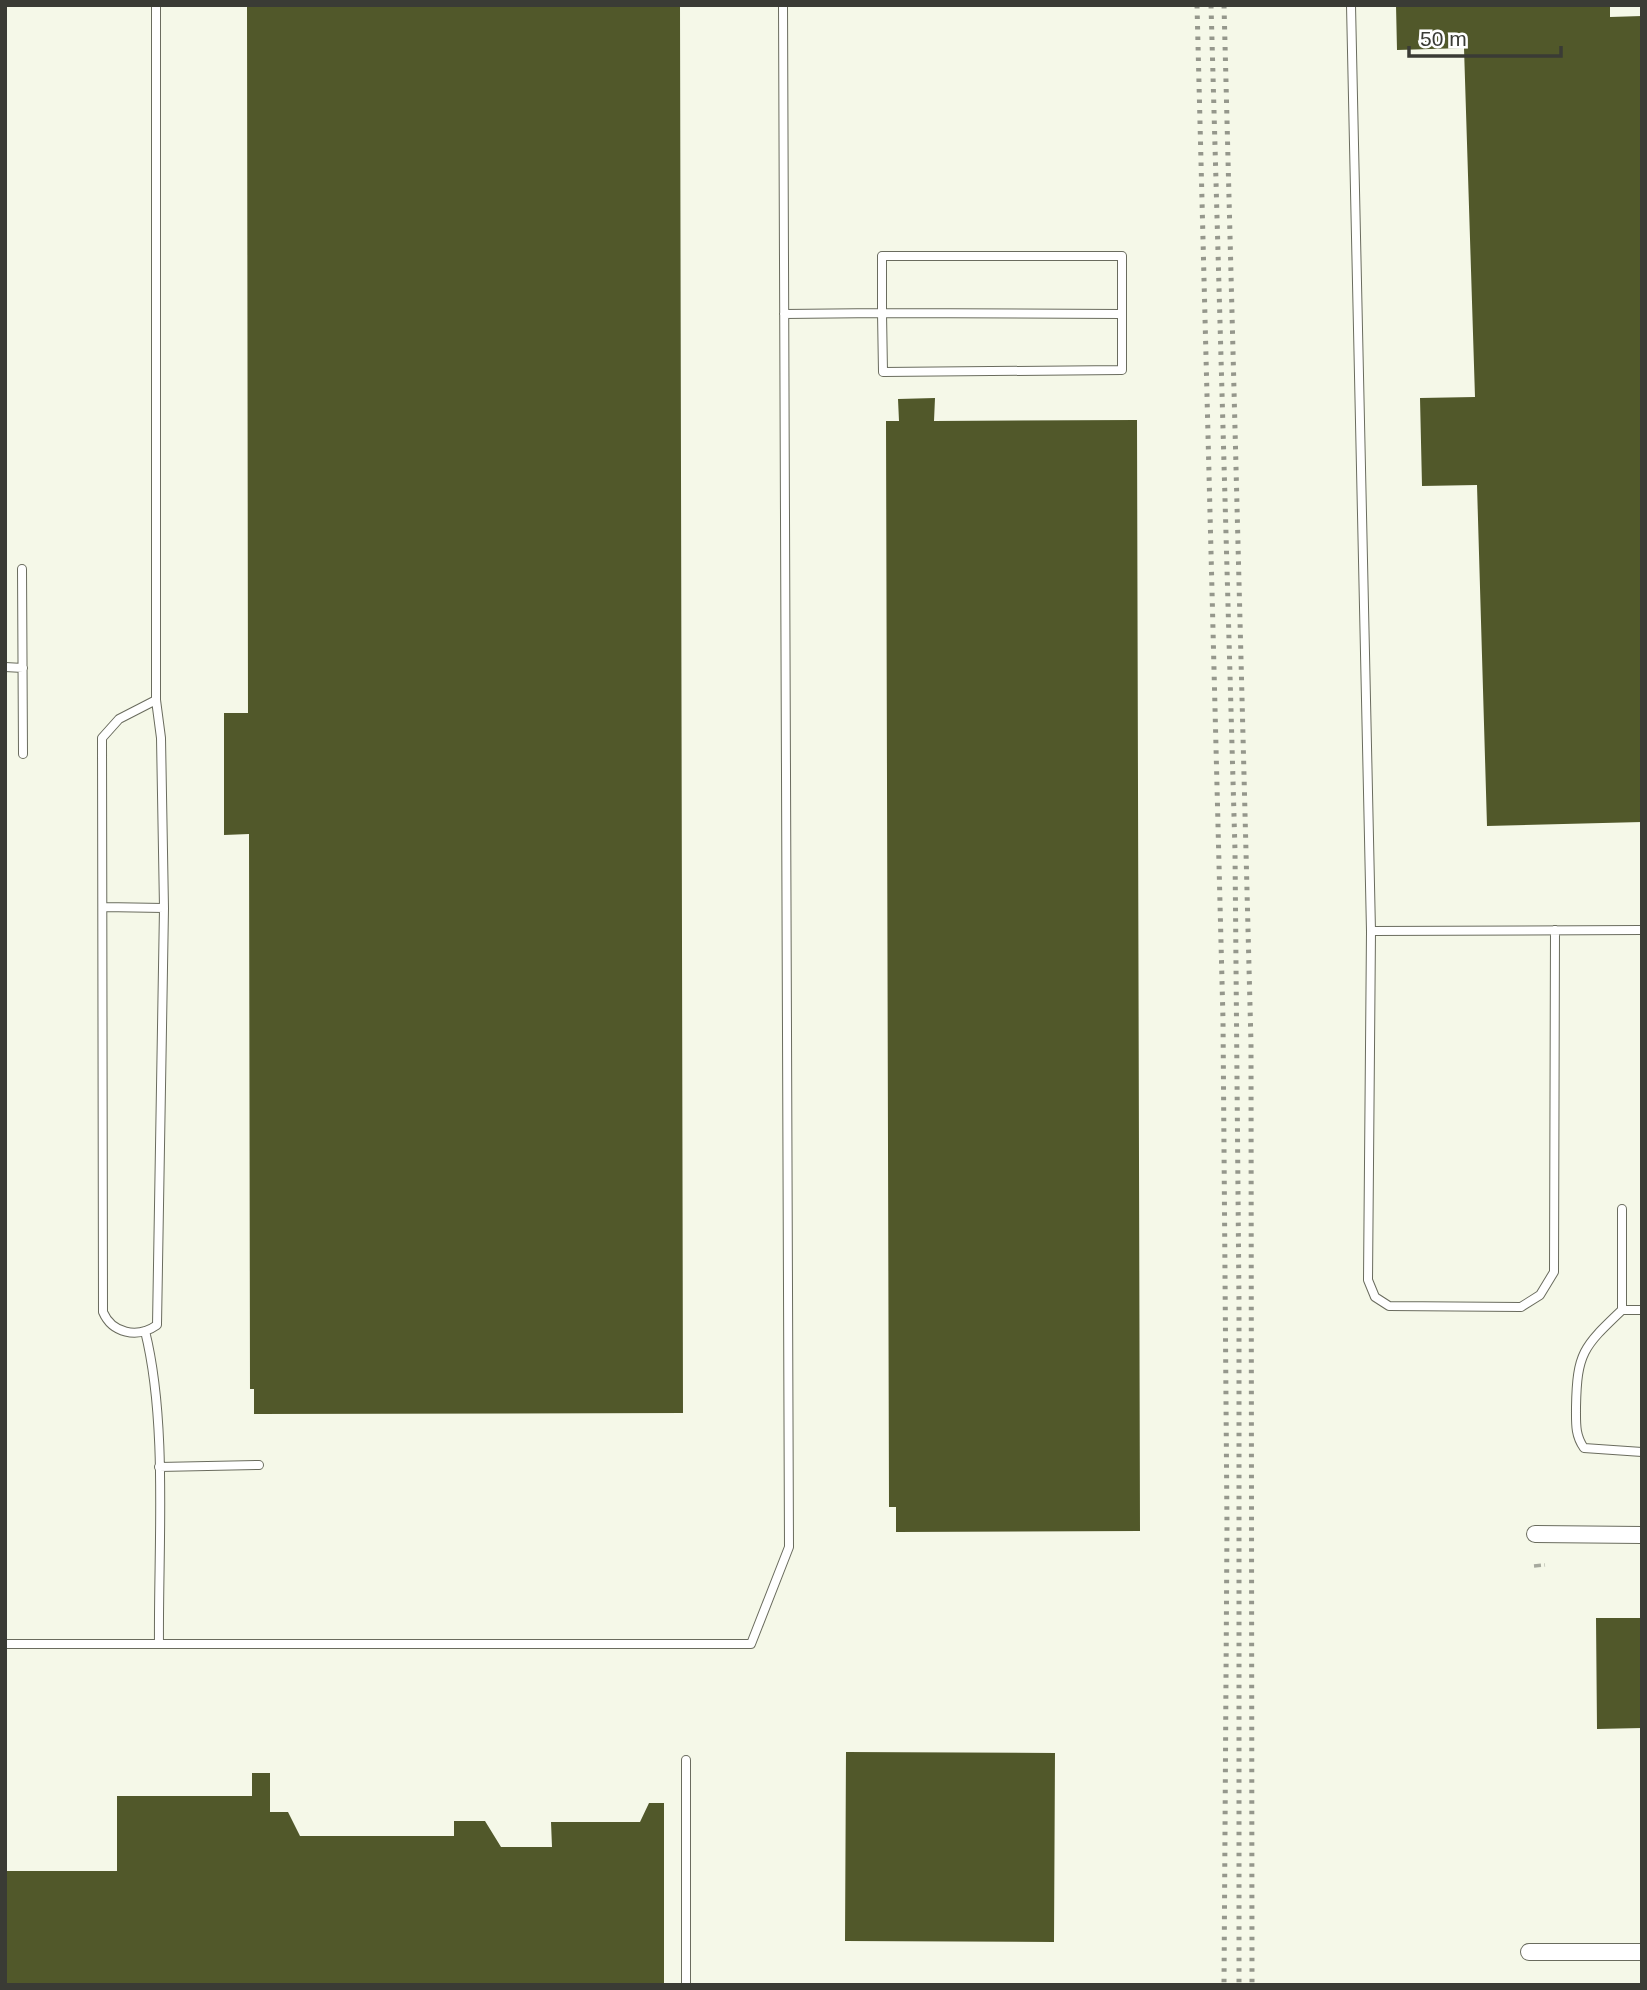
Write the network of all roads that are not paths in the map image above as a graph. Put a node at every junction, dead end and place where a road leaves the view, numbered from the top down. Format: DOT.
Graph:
graph roads {
  1 [pos="156,5"];
  2 [pos="783,5"];
  3 [pos="1351,5"];
  4 [pos="882,313"];
  5 [pos="784,314"];
  6 [pos="1122,314"];
  7 [pos="22,569"];
  8 [pos="5,667"];
  9 [pos="23,668"];
  10 [pos="156,700"];
  11 [pos="23,754"];
  12 [pos="103,907"];
  13 [pos="164,908"];
  14 [pos="1555,930"];
  15 [pos="1642,930"];
  16 [pos="1371,931"];
  17 [pos="1622,1209"];
  18 [pos="1622,1310"];
  19 [pos="1642,1310"];
  20 [pos="145,1331"];
  21 [pos="1642,1452"];
  22 [pos="259,1465"];
  23 [pos="159,1467"];
  24 [pos="1535,1534"];
  25 [pos="1642,1535"];
  26 [pos="5,1644"];
  27 [pos="159,1644"];
  28 [pos="686,1760"];
  29 [pos="1529,1952"];
  30 [pos="1642,1952"];
  31 [pos="687,1985"];
  1 -- 10 [label="lane"];
  2 -- 5 [label="lane"];
  3 -- 16 [label="lane"];
  4 -- 5 [label="lane"];
  4 -- 6 [label="lane"];
  4 -- 6 [label="lane"];
  4 -- 6 [label="lane"];
  5 -- 27 [label="lane"];
  7 -- 9 [label="lane"];
  8 -- 9 [label="lane"];
  9 -- 11 [label="lane"];
  10 -- 12 [label="lane"];
  10 -- 13 [label="lane"];
  12 -- 13 [label="lane"];
  12 -- 20 [label="lane"];
  13 -- 20 [label="lane"];
  14 -- 15 [label="lane"];
  14 -- 16 [label="lane"];
  14 -- 16 [label="lane"];
  17 -- 18 [label="lane"];
  18 -- 19 [label="lane"];
  18 -- 21 [label="lane"];
  20 -- 23 [label="lane"];
  22 -- 23 [label="lane"];
  23 -- 27 [label="lane"];
  24 -- 25 [label="street"];
  26 -- 27 [label="lane"];
  28 -- 31 [label="lane"];
  29 -- 30 [label="street"];
}
